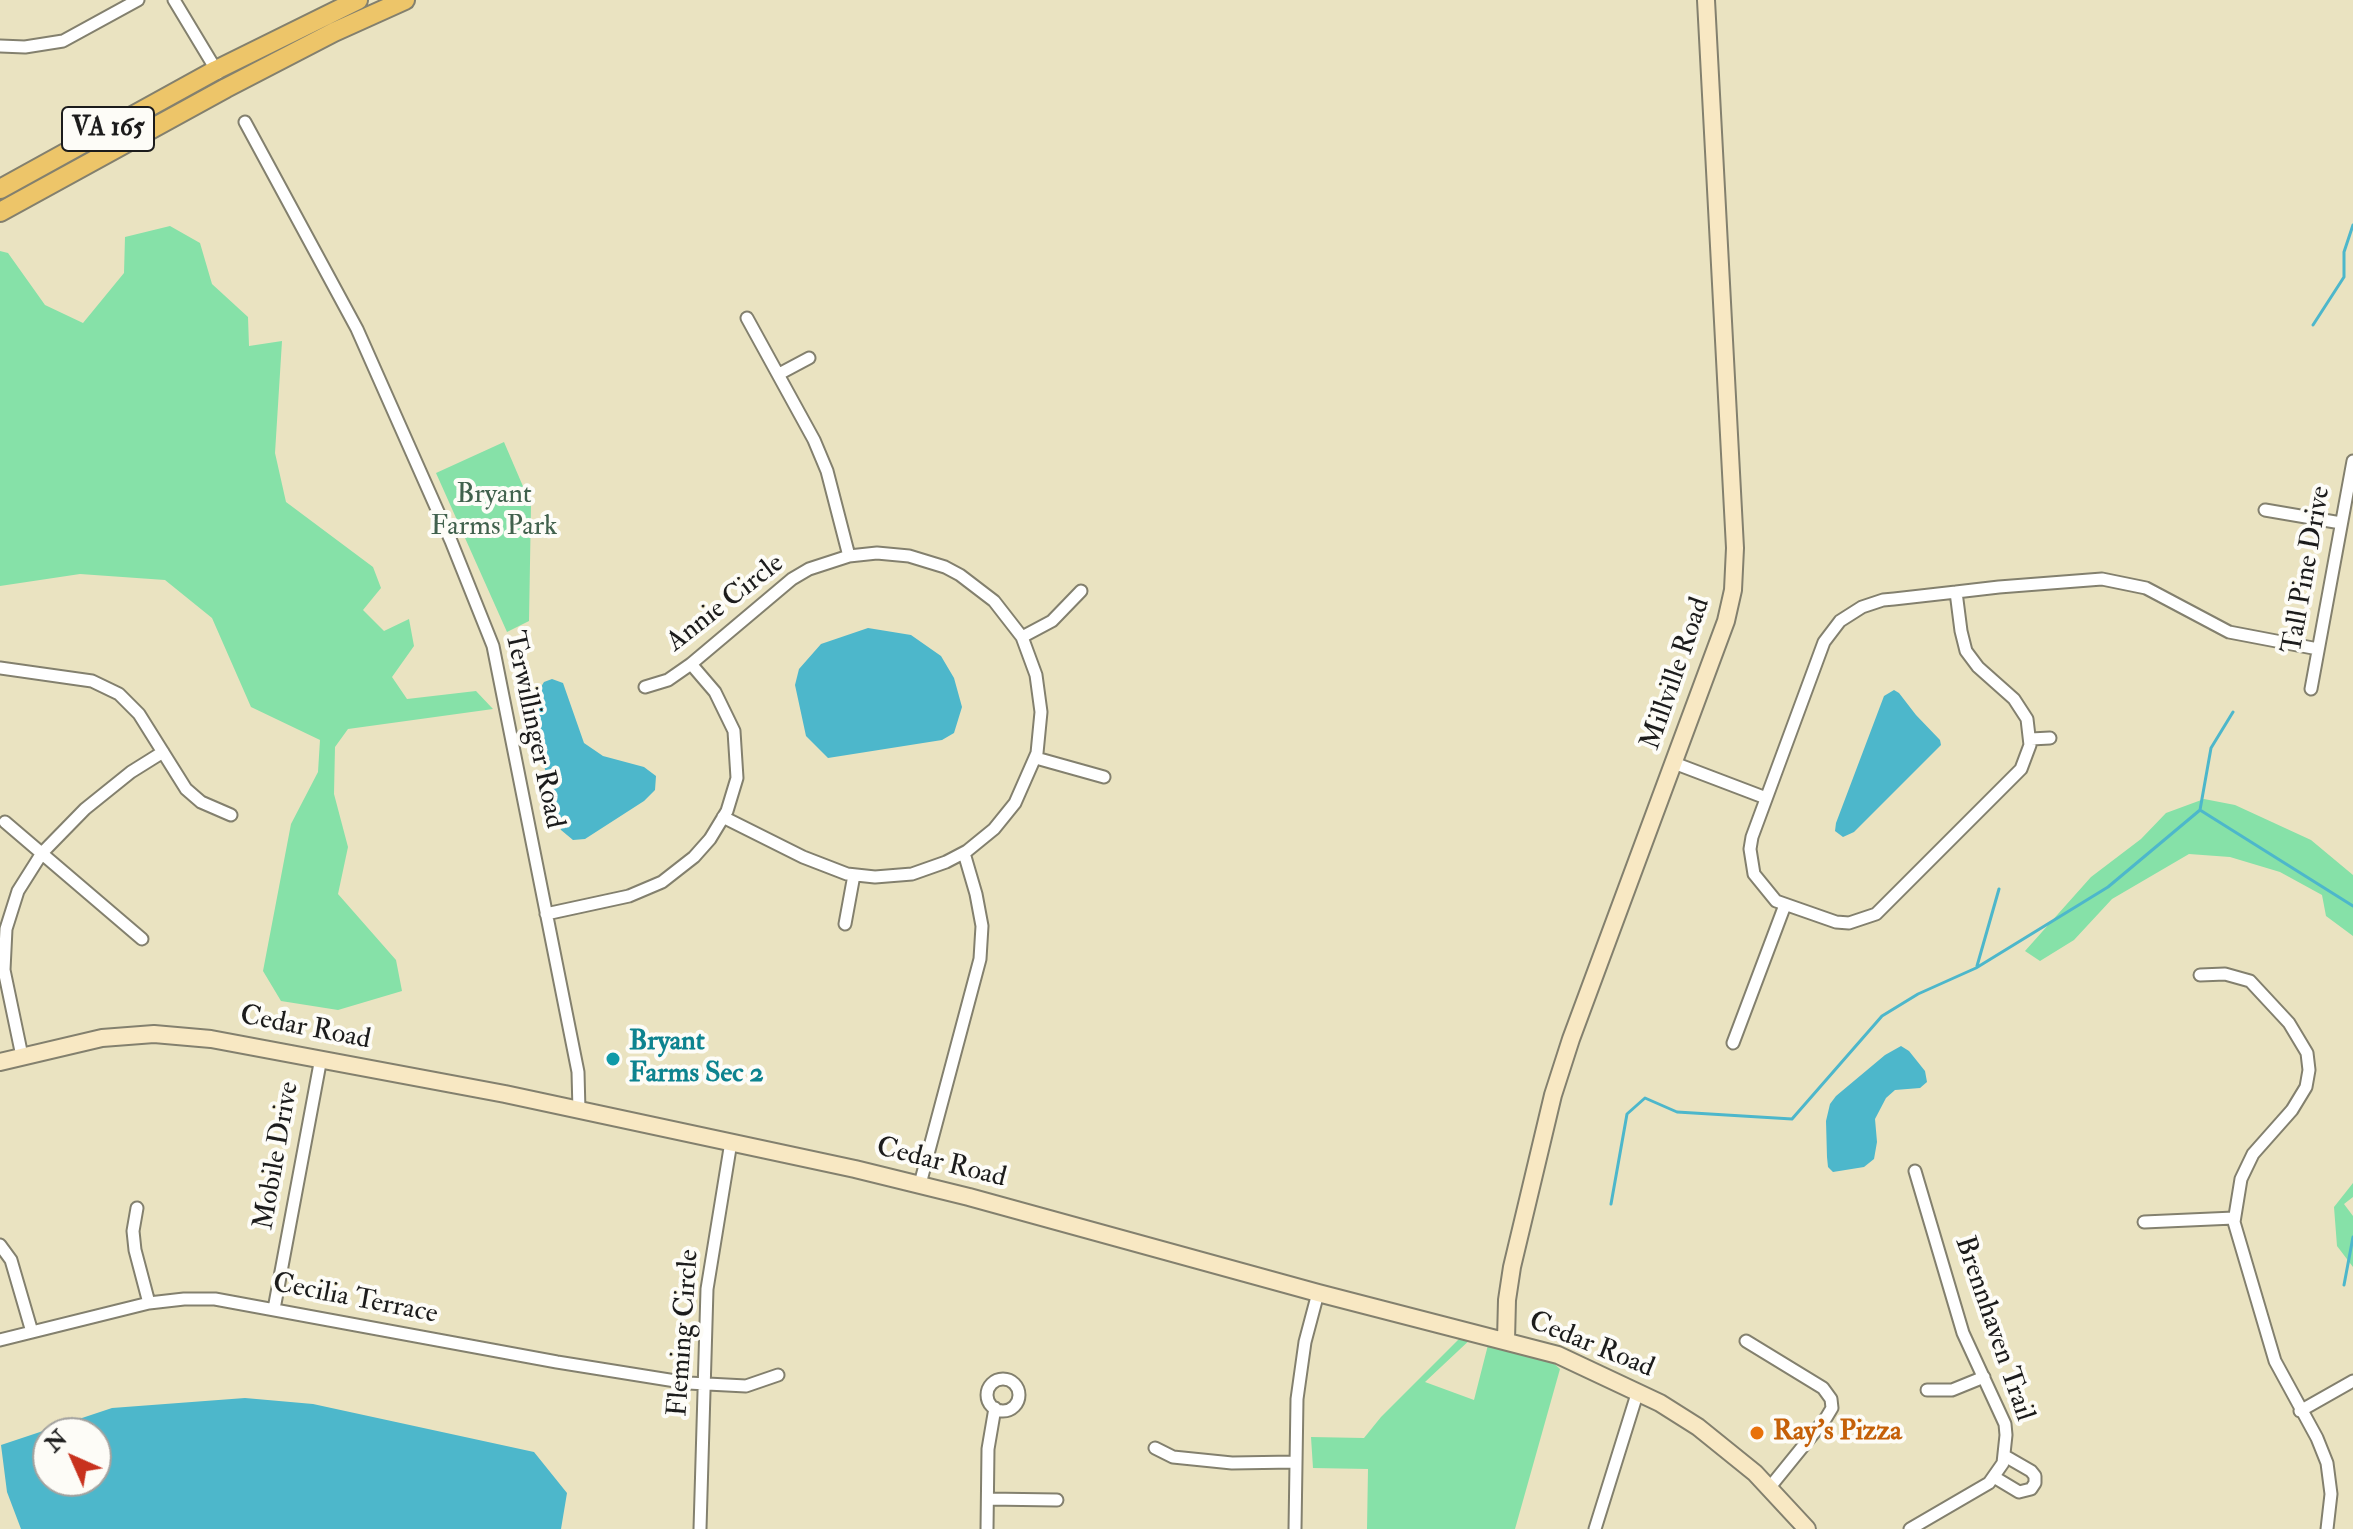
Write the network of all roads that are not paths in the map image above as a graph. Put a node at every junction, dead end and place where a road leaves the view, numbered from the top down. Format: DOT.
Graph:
graph roads {
  1 [pos="138,0"];
  2 [pos="174,0"];
  3 [pos="358,0"];
  4 [pos="405,0"];
  5 [pos="1706,0"];
  6 [pos="1,49"];
  7 [pos="216,70"];
  8 [pos="226,88"];
  9 [pos="245,122"];
  10 [pos="0,189"];
  11 [pos="0,212"];
  12 [pos="747,318"];
  13 [pos="809,358"];
  14 [pos="779,374"];
  15 [pos="2353,461"];
  16 [pos="2265,510"];
  17 [pos="2341,523"];
  18 [pos="849,556"];
  19 [pos="1081,591"];
  20 [pos="1956,592"];
  21 [pos="1022,637"];
  22 [pos="2318,649"];
  23 [pos="691,664"];
  24 [pos="0,668"];
  25 [pos="645,687"];
  26 [pos="2311,689"];
  27 [pos="2050,738"];
  28 [pos="2031,739"];
  29 [pos="163,752"];
  30 [pos="1036,758"];
  31 [pos="1674,763"];
  32 [pos="1104,777"];
  33 [pos="1766,798"];
  34 [pos="231,815"];
  35 [pos="723,817"];
  36 [pos="5,822"];
  37 [pos="42,853"];
  38 [pos="964,853"];
  39 [pos="854,875"];
  40 [pos="1785,905"];
  41 [pos="546,914"];
  42 [pos="845,924"];
  43 [pos="142,939"];
  44 [pos="2,955"];
  45 [pos="2200,975"];
  46 [pos="1733,1043"];
  47 [pos="22,1056"];
  48 [pos="321,1058"];
  49 [pos="0,1062"];
  50 [pos="579,1111"];
  51 [pos="731,1142"];
  52 [pos="1915,1171"];
  53 [pos="920,1184"];
  54 [pos="137,1208"];
  55 [pos="2234,1218"];
  56 [pos="2144,1222"];
  57 [pos="0,1245"];
  58 [pos="1318,1293"];
  59 [pos="149,1303"];
  60 [pos="274,1309"];
  61 [pos="32,1332"];
  62 [pos="0,1340"];
  63 [pos="1506,1340"];
  64 [pos="1746,1341"];
  65 [pos="778,1375"];
  66 [pos="1984,1377"];
  67 [pos="2353,1381"];
  68 [pos="703,1384"];
  69 [pos="1927,1390"];
  70 [pos="1638,1391"];
  71 [pos="995,1408"];
  72 [pos="2300,1411"];
  73 [pos="1155,1448"];
  74 [pos="2005,1456"];
  75 [pos="1294,1462"];
  76 [pos="1994,1477"];
  77 [pos="1770,1487"];
  78 [pos="988,1499"];
  79 [pos="1057,1500"];
  80 [pos="700,1529"];
  81 [pos="987,1529"];
  82 [pos="1295,1529"];
  83 [pos="1595,1529"];
  84 [pos="1807,1529"];
  85 [pos="1910,1529"];
  86 [pos="2327,1529"];
  1 -- 6 [label="street"];
  2 -- 7 [label="street"];
  3 -- 7 [label="main road, VA 165"];
  4 -- 8 [label="main road, VA 165"];
  5 -- 31 [label="street, Millville Road"];
  7 -- 8 [label="street"];
  7 -- 10 [label="main road, VA 165"];
  8 -- 11 [label="main road, VA 165"];
  9 -- 41 [label="street, Terwillinger Road"];
  12 -- 14 [label="street"];
  13 -- 14 [label="street"];
  14 -- 18 [label="street"];
  15 -- 17 [label="street, Tall Pine Drive"];
  16 -- 17 [label="street"];
  17 -- 22 [label="street, Tall Pine Drive"];
  18 -- 21 [label="street, Annie Circle"];
  18 -- 23 [label="street, Annie Circle"];
  19 -- 21 [label="street"];
  20 -- 22 [label="street"];
  20 -- 28 [label="street"];
  20 -- 33 [label="street"];
  21 -- 30 [label="street, Annie Circle"];
  22 -- 26 [label="street, Tall Pine Drive"];
  23 -- 25 [label="street, Annie Circle"];
  23 -- 35 [label="street"];
  24 -- 29 [label="street"];
  27 -- 28 [label="street"];
  28 -- 40 [label="street"];
  29 -- 34 [label="street"];
  29 -- 37 [label="street"];
  30 -- 32 [label="street"];
  30 -- 38 [label="street, Annie Circle"];
  31 -- 33 [label="street"];
  31 -- 63 [label="street, Millville Road"];
  33 -- 40 [label="street"];
  35 -- 39 [label="street, Annie Circle"];
  35 -- 41 [label="street"];
  36 -- 37 [label="street"];
  37 -- 43 [label="street"];
  37 -- 44 [label="street"];
  38 -- 39 [label="street, Annie Circle"];
  38 -- 53 [label="street"];
  39 -- 42 [label="street"];
  40 -- 46 [label="street"];
  41 -- 50 [label="street, Terwillinger Road"];
  44 -- 47 [label="street"];
  45 -- 55 [label="street"];
  47 -- 48 [label="street, Cedar Road"];
  47 -- 49 [label="street, Cedar Road"];
  48 -- 50 [label="street, Cedar Road"];
  48 -- 60 [label="street, Mobile Drive"];
  50 -- 51 [label="street, Cedar Road"];
  51 -- 53 [label="street, Cedar Road"];
  51 -- 68 [label="street, Fleming Circle"];
  52 -- 66 [label="street, Brennhaven Trail"];
  53 -- 58 [label="street, Cedar Road"];
  54 -- 59 [label="street"];
  55 -- 56 [label="street"];
  55 -- 72 [label="street"];
  57 -- 61 [label="street"];
  58 -- 63 [label="street, Cedar Road"];
  58 -- 75 [label="street"];
  59 -- 60 [label="street, Cecilia Terrace"];
  59 -- 61 [label="street, Cecilia Terrace"];
  60 -- 68 [label="street, Cecilia Terrace"];
  61 -- 62 [label="street, Cecilia Terrace"];
  63 -- 70 [label="street, Cedar Road"];
  64 -- 77 [label="street"];
  65 -- 68 [label="street, Cecilia Terrace"];
  66 -- 69 [label="street"];
  66 -- 74 [label="street, Brennhaven Trail"];
  67 -- 72 [label="street"];
  68 -- 80 [label="street, Fleming Circle"];
  70 -- 77 [label="street, Cedar Road"];
  70 -- 83 [label="street"];
  71 -- 78 [label="street"];
  72 -- 86 [label="street"];
  73 -- 75 [label="street"];
  74 -- 76 [label="street, Brennhaven Trail"];
  74 -- 76 [label="street, Brennhaven Trail"];
  75 -- 82 [label="street"];
  76 -- 85 [label="street, Brennhaven Trail"];
  77 -- 84 [label="street, Cedar Road"];
  78 -- 79 [label="street"];
  78 -- 81 [label="street"];
}
